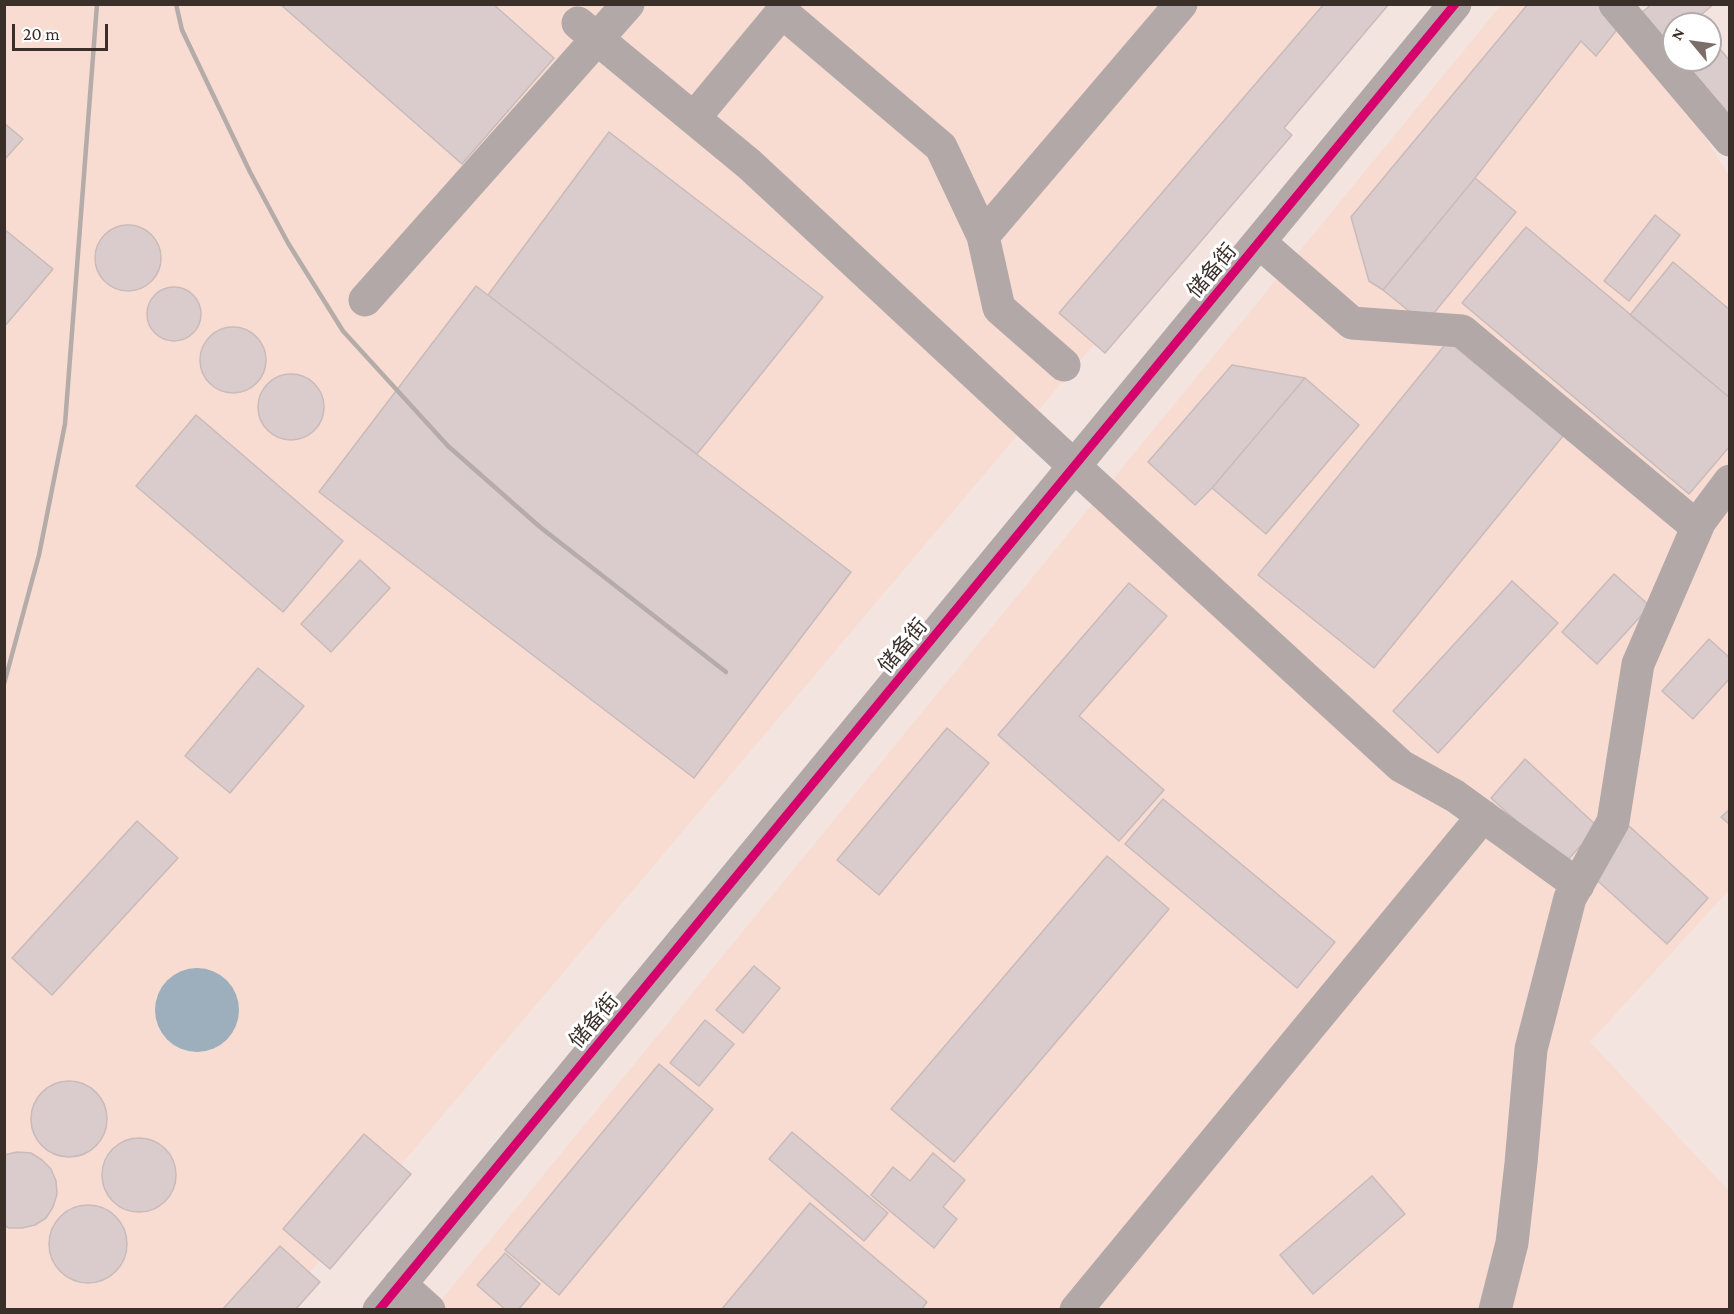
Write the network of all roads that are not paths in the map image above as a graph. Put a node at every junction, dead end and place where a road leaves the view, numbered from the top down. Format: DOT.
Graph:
graph roads {
  1 [pos="628,4"];
  2 [pos="1180,4"];
  3 [pos="1455,4"];
  4 [pos="1615,4"];
  5 [pos="588,31"];
  6 [pos="694,118"];
  7 [pos="1730,140"];
  8 [pos="982,236"];
  9 [pos="1259,242"];
  10 [pos="365,300"];
  11 [pos="1064,365"];
  12 [pos="1074,466"];
  13 [pos="1730,481"];
  14 [pos="1697,527"];
  15 [pos="1483,816"];
  16 [pos="1578,885"];
  17 [pos="400,1284"];
  18 [pos="379,1310"];
  19 [pos="429,1310"];
  20 [pos="1076,1310"];
  21 [pos="1495,1310"];
  1 -- 5 [label="street"];
  2 -- 8 [label="street"];
  3 -- 9 [label="street, 储备街"];
  4 -- 7 [label="street"];
  5 -- 6 [label="street"];
  5 -- 10 [label="street"];
  6 -- 8 [label="street"];
  6 -- 12 [label="street"];
  8 -- 11 [label="street"];
  9 -- 12 [label="street, 储备街"];
  9 -- 14 [label="street"];
  12 -- 15 [label="street"];
  12 -- 17 [label="street, 储备街"];
  13 -- 14 [label="street"];
  14 -- 16 [label="street"];
  15 -- 16 [label="street"];
  15 -- 20 [label="street"];
  16 -- 21 [label="street"];
  17 -- 18 [label="street, 储备街"];
  17 -- 19 [label="street"];
}
